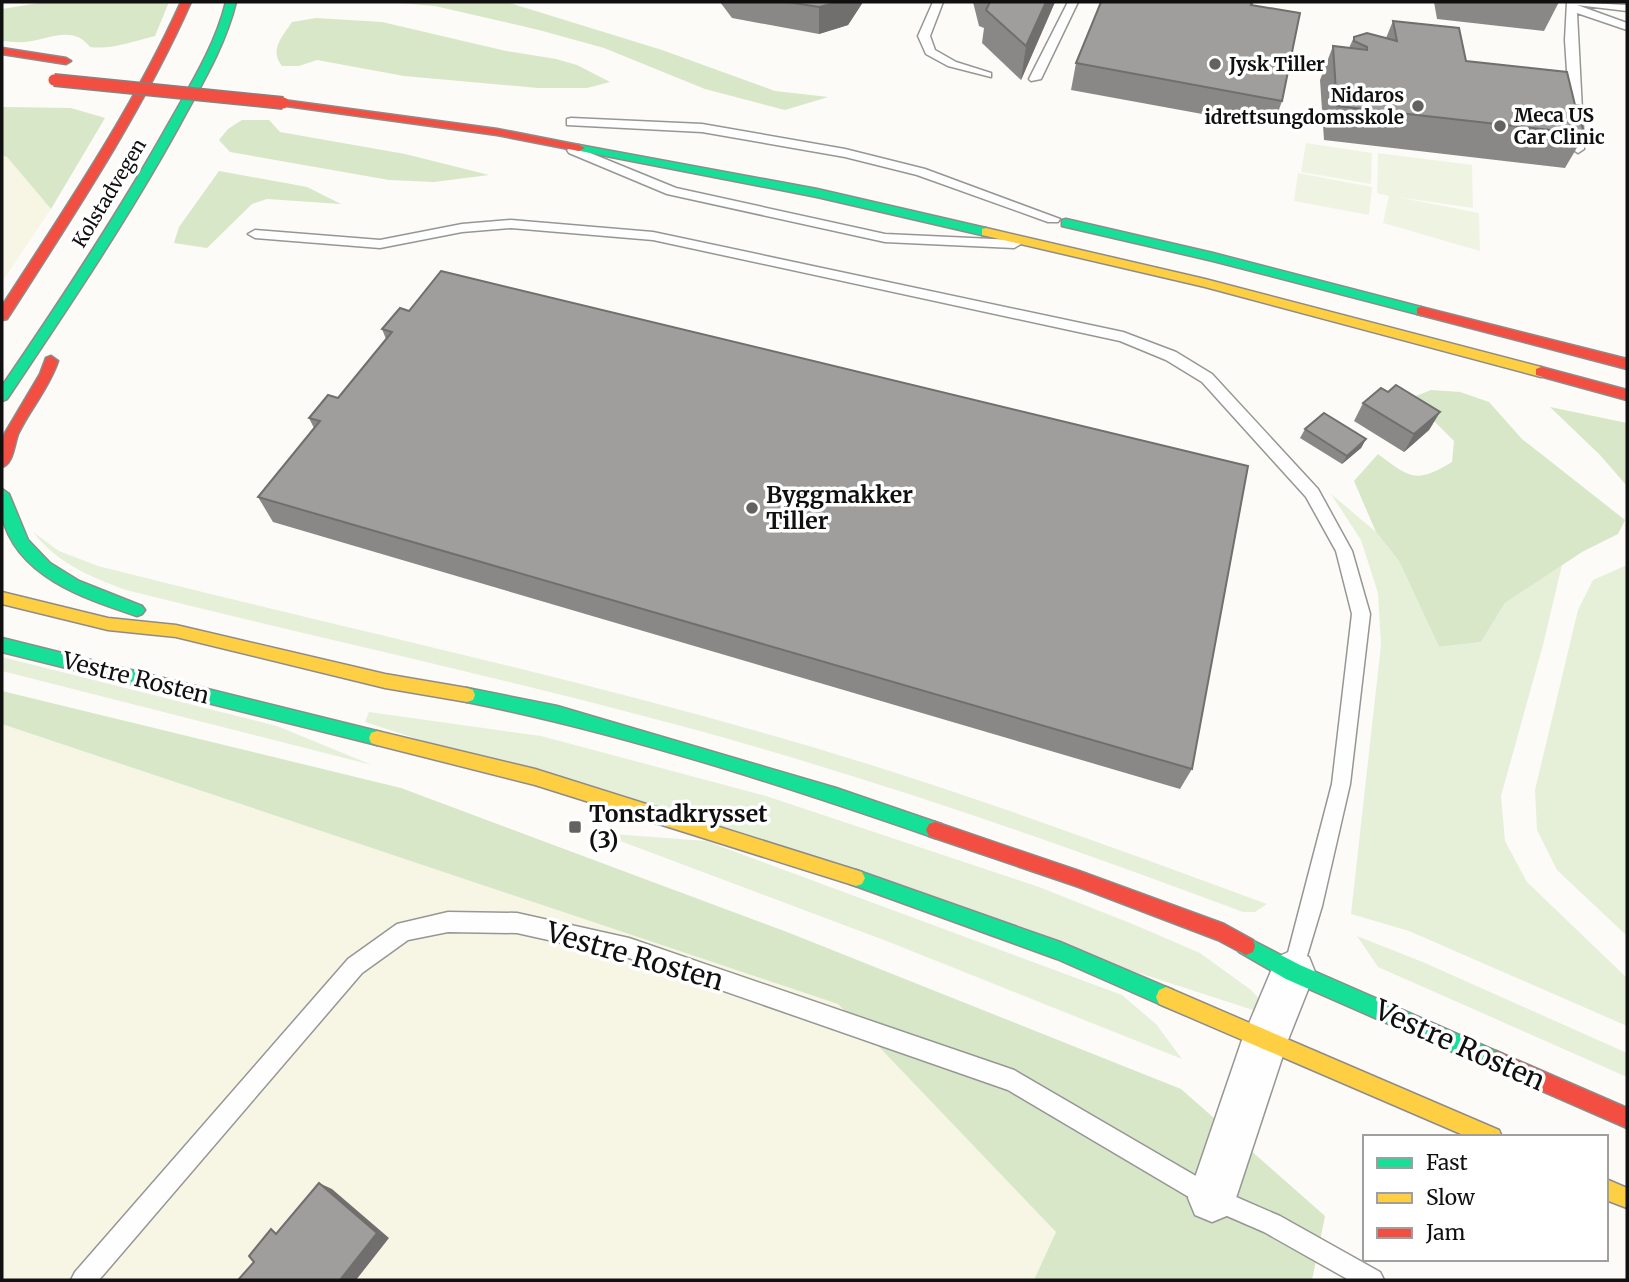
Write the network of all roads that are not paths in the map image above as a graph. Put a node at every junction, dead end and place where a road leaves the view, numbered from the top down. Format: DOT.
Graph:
graph roads {
  1 [pos="186,2"];
  2 [pos="938,2"];
  3 [pos="1073,2"];
  4 [pos="232,3"];
  5 [pos="1575,4"];
  6 [pos="1627,8"];
  7 [pos="1627,27"];
  8 [pos="2,51"];
  9 [pos="2,56"];
  10 [pos="139,68"];
  11 [pos="987,75"];
  12 [pos="215,76"];
  13 [pos="47,79"];
  14 [pos="1035,79"];
  15 [pos="566,121"];
  16 [pos="556,143"];
  17 [pos="705,145"];
  18 [pos="1578,149"];
  19 [pos="914,188"];
  20 [pos="1053,219"];
  21 [pos="255,234"];
  22 [pos="1048,246"];
  23 [pos="67,302"];
  24 [pos="2,316"];
  25 [pos="1627,364"];
  26 [pos="1627,395"];
  27 [pos="2,396"];
  28 [pos="2,462"];
  29 [pos="2,494"];
  30 [pos="2,598"];
  31 [pos="176,631"];
  32 [pos="2,645"];
  33 [pos="1293,972"];
  34 [pos="1265,1040"];
  35 [pos="1627,1118"];
  36 [pos="1487,1135"];
  37 [pos="1608,1190"];
  38 [pos="1212,1198"];
  39 [pos="1627,1198"];
  40 [pos="83,1280"];
  41 [pos="1371,1280"];
  1 -- 24 [label="main road, Kolstadvegen"];
  2 -- 11 [label="lane"];
  3 -- 14 [label="lane"];
  4 -- 23 [label="main road, Kolstadvegen"];
  5 -- 6 [label="lane"];
  5 -- 7 [label="lane"];
  5 -- 18 [label="lane"];
  8 -- 9 [label="main road"];
  10 -- 12 [label="main road"];
  13 -- 16 [label="main road, bridge"];
  15 -- 17 [label="main road"];
  15 -- 20 [label="lane"];
  16 -- 22 [label="main road"];
  16 -- 22 [label="lane"];
  19 -- 20 [label="main road"];
  20 -- 25 [label="main road"];
  21 -- 33 [label="lane"];
  22 -- 26 [label="main road"];
  23 -- 27 [label="main road, Kolstadvegen"];
  23 -- 28 [label="main road"];
  29 -- 31 [label="main road, Vestre Rosten"];
  30 -- 31 [label="main road, Vestre Rosten"];
  31 -- 33 [label="main road, Vestre Rosten"];
  32 -- 34 [label="main road, Vestre Rosten"];
  33 -- 34 [label="street"];
  33 -- 35 [label="main road, Vestre Rosten"];
  34 -- 36 [label="main road, Vestre Rosten"];
  34 -- 38 [label="street"];
  37 -- 39 [label="main road"];
  38 -- 40 [label="lane, Vestre Rosten"];
  38 -- 41 [label="lane, Vestre Rosten"];
}
